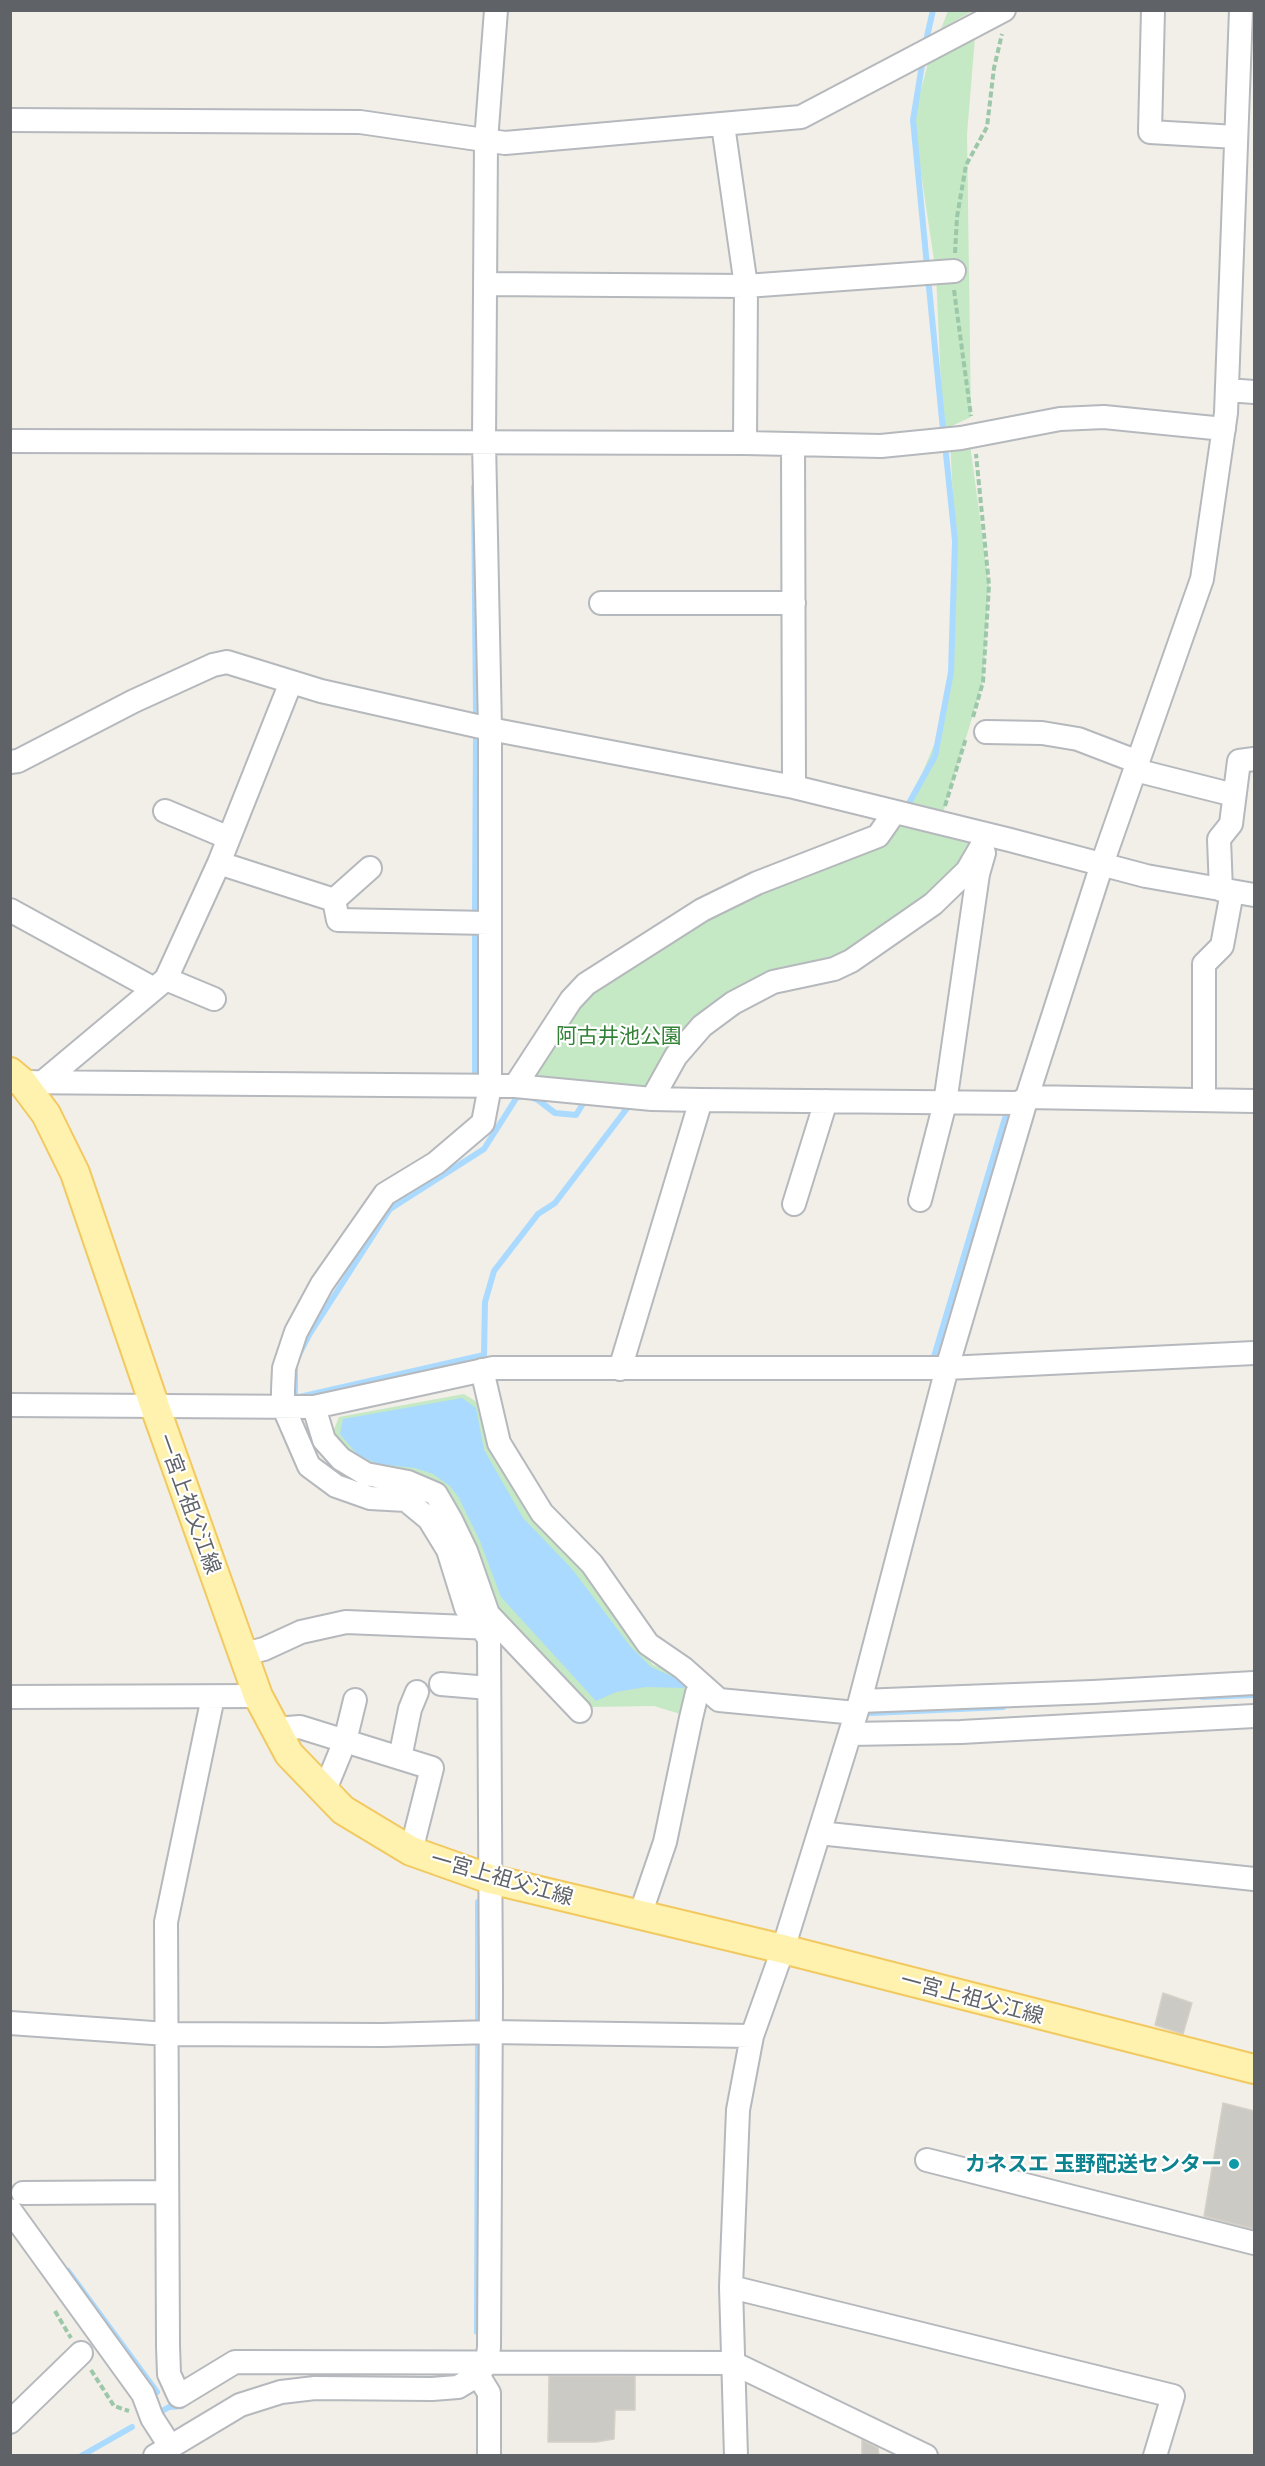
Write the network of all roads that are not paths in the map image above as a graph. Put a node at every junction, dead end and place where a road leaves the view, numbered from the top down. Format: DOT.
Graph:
graph roads {
  1 [pos="496,10"];
  2 [pos="1004,10"];
  3 [pos="1153,10"];
  4 [pos="1227,10"];
  5 [pos="1241,11"];
  6 [pos="1254,11"];
  7 [pos="10,120"];
  8 [pos="723,125"];
  9 [pos="1236,137"];
  10 [pos="486,141"];
  11 [pos="954,271"];
  12 [pos="485,284"];
  13 [pos="746,286"];
  14 [pos="1227,390"];
  15 [pos="1254,392"];
  16 [pos="1224,429"];
  17 [pos="10,441"];
  18 [pos="484,442"];
  19 [pos="745,443"];
  20 [pos="793,445"];
  21 [pos="601,603"];
  22 [pos="794,603"];
  23 [pos="291,682"];
  24 [pos="490,729"];
  25 [pos="986,732"];
  26 [pos="1254,759"];
  27 [pos="10,762"];
  28 [pos="1137,766"];
  29 [pos="794,787"];
  30 [pos="1234,795"];
  31 [pos="165,811"];
  32 [pos="894,813"];
  33 [pos="988,835"];
  34 [pos="229,838"];
  35 [pos="219,863"];
  36 [pos="1102,864"];
  37 [pos="370,868"];
  38 [pos="1236,892"];
  39 [pos="334,900"];
  40 [pos="10,910"];
  41 [pos="489,923"];
  42 [pos="160,984"];
  43 [pos="214,999"];
  44 [pos="21,1080"];
  45 [pos="490,1086"];
  46 [pos="515,1086"];
  47 [pos="1027,1097"];
  48 [pos="652,1099"];
  49 [pos="701,1100"];
  50 [pos="1204,1100"];
  51 [pos="826,1101"];
  52 [pos="1254,1101"];
  53 [pos="945,1103"];
  54 [pos="920,1200"];
  55 [pos="794,1204"];
  56 [pos="1254,1353"];
  57 [pos="947,1368"];
  58 [pos="620,1369"];
  59 [pos="482,1370"];
  60 [pos="10,1405"];
  61 [pos="283,1406"];
  62 [pos="155,1407"];
  63 [pos="315,1407"];
  64 [pos="490,1628"];
  65 [pos="244,1654"];
  66 [pos="1254,1683"];
  67 [pos="441,1684"];
  68 [pos="702,1685"];
  69 [pos="489,1688"];
  70 [pos="417,1692"];
  71 [pos="258,1696"];
  72 [pos="10,1697"];
  73 [pos="213,1697"];
  74 [pos="355,1700"];
  75 [pos="580,1711"];
  76 [pos="855,1716"];
  77 [pos="1254,1716"];
  78 [pos="275,1728"];
  79 [pos="345,1741"];
  80 [pos="400,1758"];
  81 [pos="324,1792"];
  82 [pos="819,1833"];
  83 [pos="411,1851"];
  84 [pos="490,1879"];
  85 [pos="1254,1879"];
  86 [pos="640,1915"];
  87 [pos="783,1949"];
  88 [pos="10,2024"];
  89 [pos="491,2032"];
  90 [pos="166,2034"];
  91 [pos="752,2036"];
  92 [pos="1254,2069"];
  93 [pos="927,2160"];
  94 [pos="167,2192"];
  95 [pos="17,2201"];
  96 [pos="1254,2243"];
  97 [pos="731,2287"];
  98 [pos="81,2353"];
  99 [pos="733,2363"];
  100 [pos="483,2369"];
  101 [pos="10,2422"];
  102 [pos="162,2451"];
  103 [pos="489,2456"];
  104 [pos="736,2456"];
  105 [pos="926,2456"];
  106 [pos="1155,2456"];
  1 -- 10 [label="street"];
  2 -- 8 [label="street"];
  3 -- 9 [label="street"];
  4 -- 5 [label="street"];
  5 -- 6 [label="street"];
  5 -- 9 [label="street"];
  7 -- 10 [label="street"];
  8 -- 10 [label="street"];
  8 -- 13 [label="street"];
  9 -- 14 [label="street"];
  10 -- 12 [label="street"];
  11 -- 13 [label="street"];
  12 -- 13 [label="street"];
  12 -- 18 [label="street"];
  13 -- 19 [label="street"];
  14 -- 15 [label="street"];
  14 -- 16 [label="street"];
  16 -- 20 [label="street"];
  16 -- 28 [label="street"];
  17 -- 18 [label="street"];
  18 -- 19 [label="street"];
  18 -- 24 [label="street"];
  19 -- 20 [label="street"];
  20 -- 22 [label="street"];
  21 -- 22 [label="street"];
  22 -- 29 [label="street"];
  23 -- 24 [label="street"];
  23 -- 27 [label="street"];
  23 -- 34 [label="street"];
  24 -- 29 [label="street"];
  24 -- 41 [label="street"];
  25 -- 28 [label="street"];
  26 -- 30 [label="street"];
  28 -- 30 [label="street"];
  28 -- 36 [label="street"];
  29 -- 32 [label="street"];
  30 -- 38 [label="street"];
  31 -- 34 [label="street"];
  32 -- 33 [label="street"];
  32 -- 46 [label="street"];
  33 -- 36 [label="street"];
  33 -- 48 [label="street"];
  33 -- 53 [label="street"];
  34 -- 35 [label="street"];
  35 -- 39 [label="street"];
  35 -- 42 [label="street"];
  36 -- 38 [label="street"];
  36 -- 47 [label="street"];
  37 -- 39 [label="street"];
  38 -- 50 [label="street"];
  39 -- 41 [label="street"];
  40 -- 42 [label="street"];
  41 -- 45 [label="street"];
  42 -- 43 [label="street"];
  42 -- 44 [label="street"];
  44 -- 45 [label="street"];
  44 -- 62 [label="main road, 一宮上祖父江線"];
  45 -- 46 [label="street"];
  45 -- 61 [label="street"];
  46 -- 48 [label="street"];
  47 -- 50 [label="street"];
  47 -- 53 [label="street"];
  47 -- 57 [label="street"];
  48 -- 49 [label="street"];
  49 -- 51 [label="street"];
  49 -- 58 [label="street"];
  50 -- 52 [label="street"];
  51 -- 53 [label="street"];
  51 -- 55 [label="street"];
  53 -- 54 [label="street"];
  56 -- 57 [label="street"];
  57 -- 58 [label="street"];
  57 -- 76 [label="street"];
  58 -- 59 [label="street"];
  59 -- 63 [label="street"];
  59 -- 68 [label="street"];
  60 -- 62 [label="street"];
  61 -- 62 [label="street"];
  61 -- 63 [label="street"];
  61 -- 64 [label="street"];
  62 -- 65 [label="main road, 一宮上祖父江線"];
  63 -- 64 [label="street"];
  64 -- 65 [label="street"];
  64 -- 69 [label="street"];
  64 -- 75 [label="street"];
  65 -- 71 [label="main road, 一宮上祖父江線"];
  66 -- 76 [label="street"];
  67 -- 69 [label="street"];
  68 -- 76 [label="street"];
  68 -- 86 [label="street"];
  69 -- 84 [label="street"];
  70 -- 80 [label="street"];
  71 -- 73 [label="street"];
  71 -- 78 [label="main road, 一宮上祖父江線"];
  72 -- 73 [label="street"];
  73 -- 90 [label="street"];
  74 -- 79 [label="street"];
  76 -- 77 [label="street"];
  76 -- 82 [label="street"];
  78 -- 79 [label="street"];
  78 -- 81 [label="main road, 一宮上祖父江線"];
  79 -- 80 [label="street"];
  79 -- 81 [label="street"];
  80 -- 83 [label="street"];
  81 -- 83 [label="main road, 一宮上祖父江線"];
  82 -- 85 [label="street"];
  82 -- 87 [label="street"];
  83 -- 84 [label="main road, 一宮上祖父江線"];
  84 -- 86 [label="main road, 一宮上祖父江線"];
  84 -- 89 [label="street"];
  86 -- 87 [label="main road, 一宮上祖父江線"];
  87 -- 91 [label="street"];
  87 -- 92 [label="main road, 一宮上祖父江線"];
  88 -- 90 [label="street"];
  89 -- 90 [label="street"];
  89 -- 91 [label="street"];
  89 -- 100 [label="street"];
  90 -- 94 [label="street"];
  91 -- 97 [label="street"];
  93 -- 96 [label="street"];
  94 -- 95 [label="street"];
  94 -- 100 [label="street"];
  95 -- 102 [label="street"];
  97 -- 99 [label="street"];
  97 -- 106 [label="street"];
  98 -- 101 [label="street"];
  99 -- 100 [label="street"];
  99 -- 104 [label="street"];
  99 -- 105 [label="street"];
  100 -- 102 [label="street"];
  100 -- 103 [label="street"];
}
